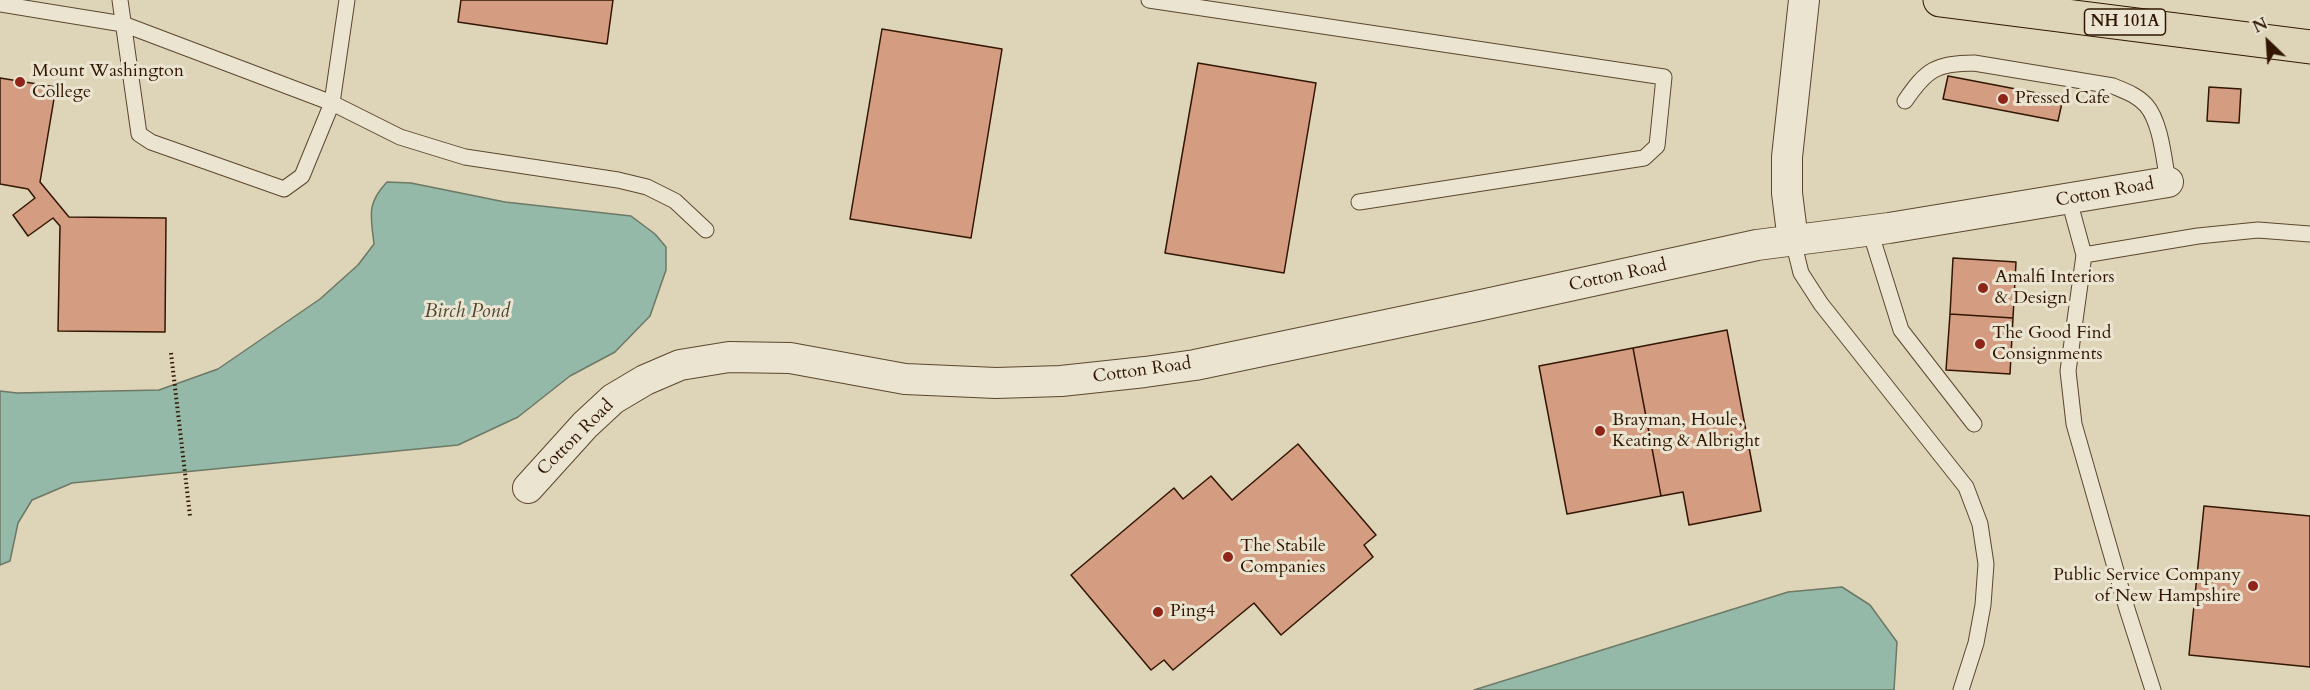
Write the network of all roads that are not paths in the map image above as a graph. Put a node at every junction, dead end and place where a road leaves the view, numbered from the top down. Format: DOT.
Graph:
graph roads {
  1 [pos="120,0"];
  2 [pos="347,0"];
  3 [pos="1149,0"];
  4 [pos="1804,0"];
  5 [pos="1940,0"];
  6 [pos="0,4"];
  7 [pos="123,24"];
  8 [pos="2310,47"];
  9 [pos="1905,101"];
  10 [pos="332,103"];
  11 [pos="2168,182"];
  12 [pos="2069,200"];
  13 [pos="1359,202"];
  14 [pos="706,230"];
  15 [pos="1870,231"];
  16 [pos="2310,234"];
  17 [pos="1793,242"];
  18 [pos="2084,255"];
  19 [pos="1974,424"];
  20 [pos="528,488"];
  21 [pos="1961,690"];
  22 [pos="2153,690"];
  1 -- 7 [label="lane"];
  2 -- 10 [label="lane"];
  3 -- 13 [label="lane"];
  4 -- 17 [label="street"];
  5 -- 8 [label="highway, NH 101A"];
  6 -- 7 [label="lane"];
  7 -- 10 [label="lane"];
  7 -- 10 [label="lane"];
  9 -- 11 [label="lane"];
  10 -- 14 [label="lane"];
  11 -- 12 [label="street, Cotton Road"];
  12 -- 15 [label="street, Cotton Road"];
  12 -- 18 [label="lane"];
  15 -- 17 [label="street, Cotton Road"];
  15 -- 19 [label="lane"];
  16 -- 18 [label="lane"];
  17 -- 20 [label="street, Cotton Road"];
  17 -- 21 [label="lane"];
  18 -- 22 [label="lane"];
}
